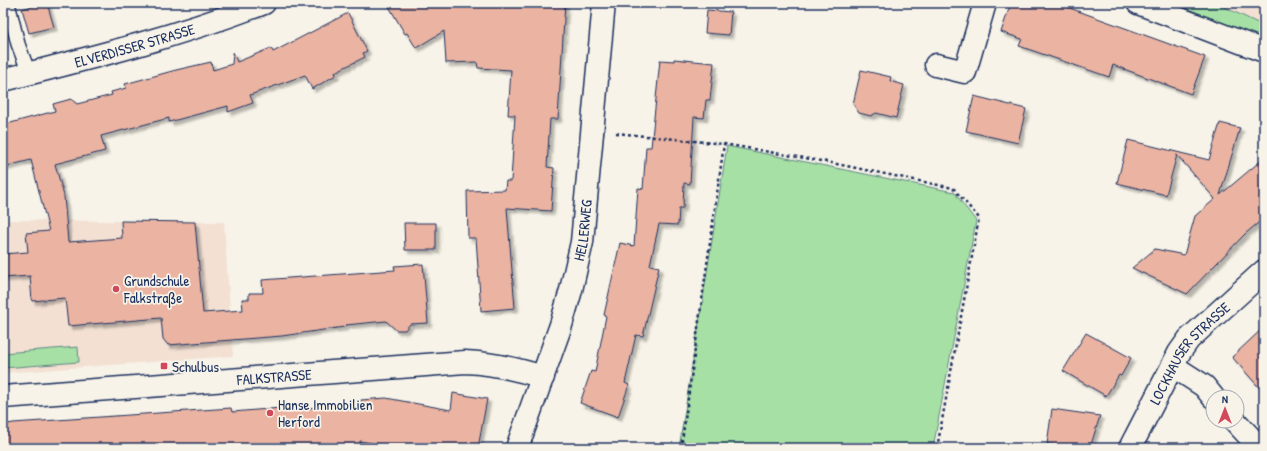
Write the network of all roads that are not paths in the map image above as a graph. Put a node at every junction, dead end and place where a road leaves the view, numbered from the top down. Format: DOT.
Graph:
graph roads {
  1 [pos="8,3"];
  2 [pos="264,3"];
  3 [pos="604,3"];
  4 [pos="985,3"];
  5 [pos="1138,3"];
  6 [pos="1264,51"];
  7 [pos="936,65"];
  8 [pos="29,73"];
  9 [pos="3,80"];
  10 [pos="1264,271"];
  11 [pos="1173,366"];
  12 [pos="543,377"];
  13 [pos="1206,389"];
  14 [pos="3,397"];
  15 [pos="1242,429"];
  16 [pos="518,448"];
  17 [pos="1130,448"];
  18 [pos="1260,448"];
  1 -- 8 [label="lane"];
  2 -- 8 [label="street, ELVERDISSER STRASSE"];
  3 -- 12 [label="street, HELLERWEG"];
  4 -- 7 [label="street"];
  5 -- 6 [label="street"];
  8 -- 9 [label="street, ELVERDISSER STRASSE"];
  10 -- 11 [label="street, LOCKHAUSER STRASSE"];
  11 -- 13 [label="street"];
  11 -- 17 [label="street, LOCKHAUSER STRASSE"];
  12 -- 14 [label="street, FALKSTRASSE"];
  12 -- 16 [label="street, HELLERWEG"];
  15 -- 18 [label="street"];
}
